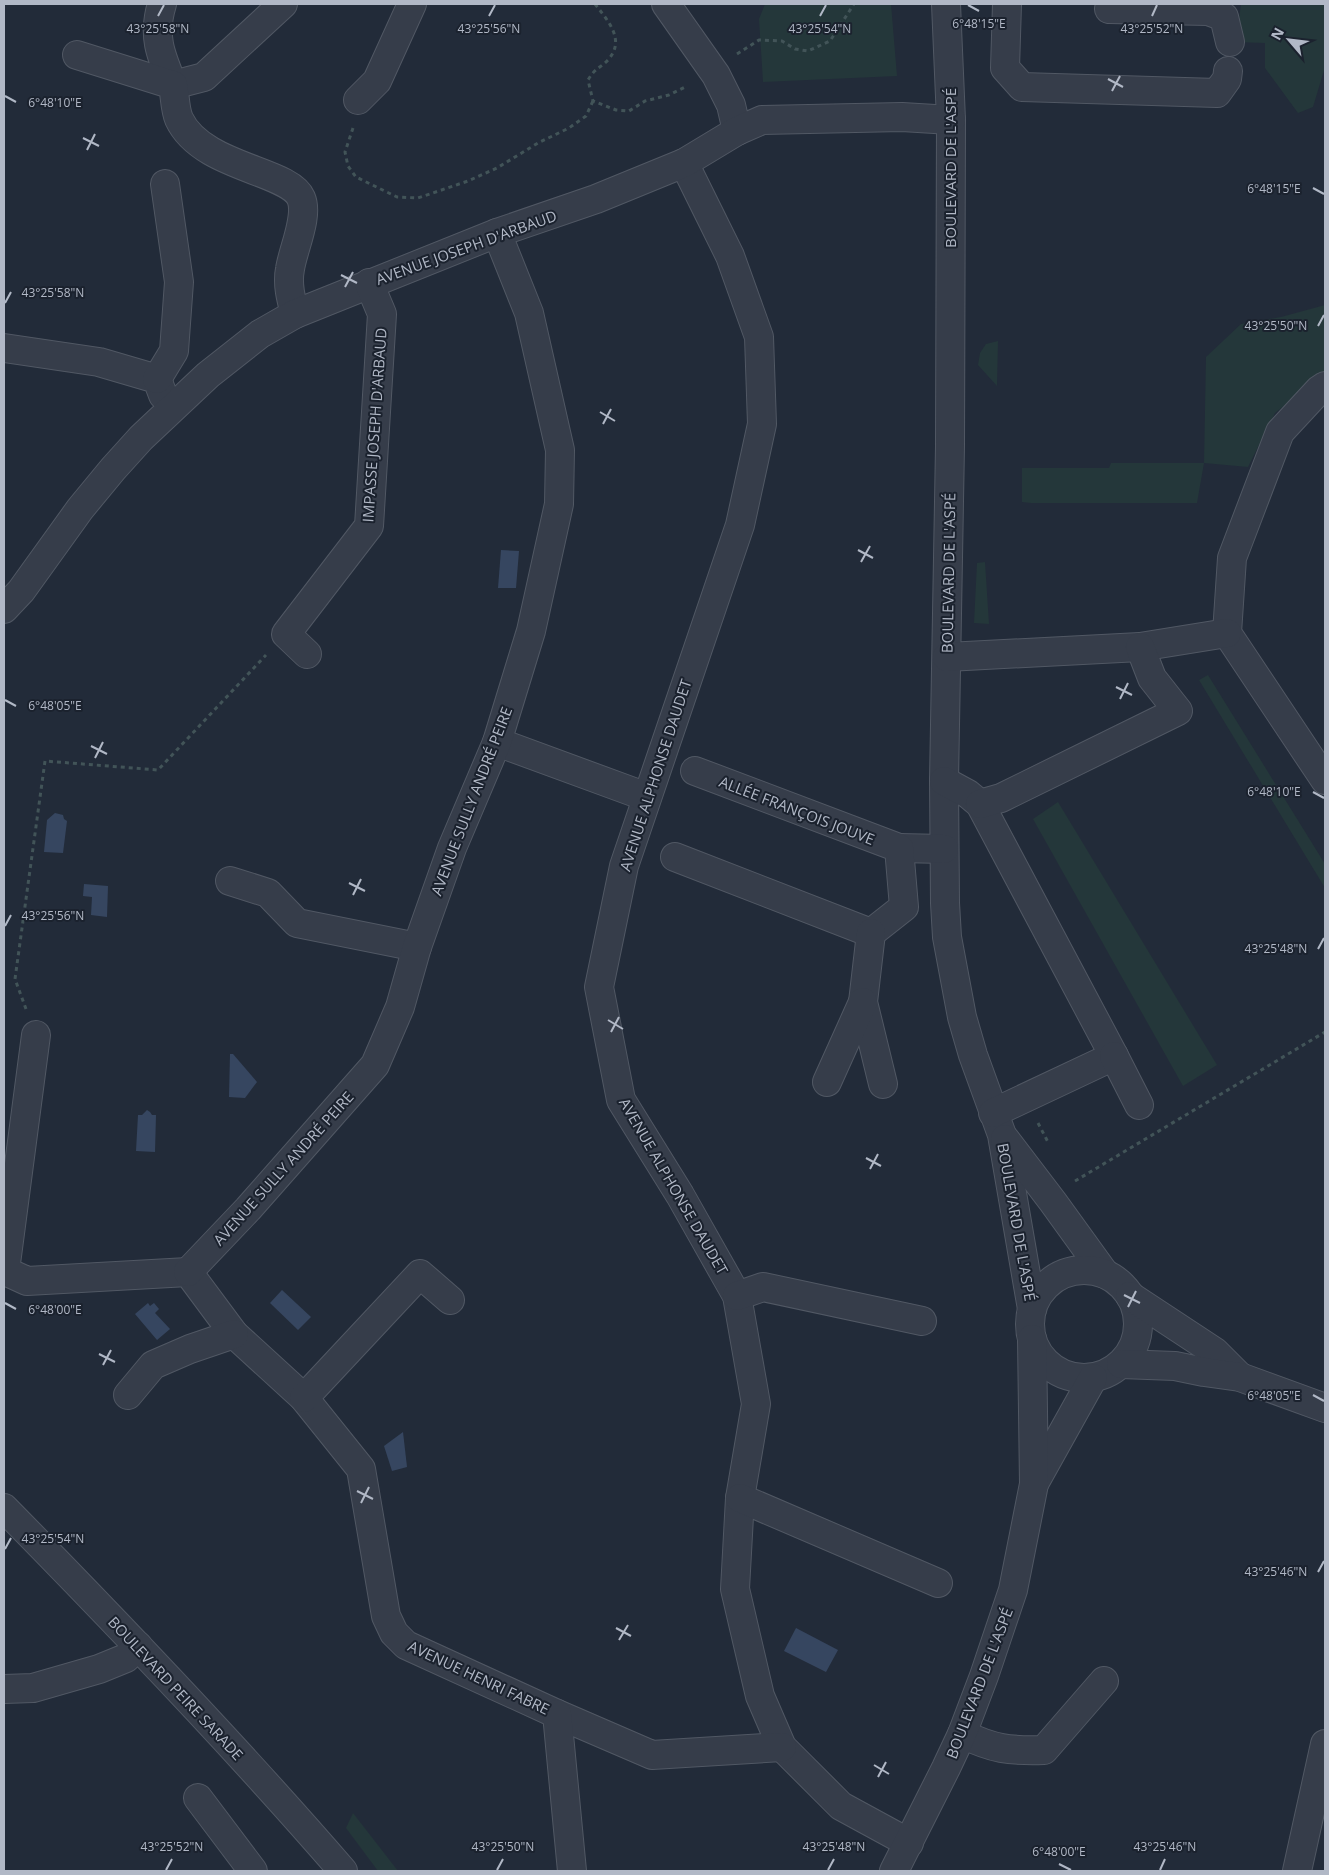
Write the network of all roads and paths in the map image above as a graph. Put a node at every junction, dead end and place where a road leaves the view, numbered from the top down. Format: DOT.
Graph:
graph roads {
  1 [pos="162,4"];
  2 [pos="283,4"];
  3 [pos="412,4"];
  4 [pos="666,4"];
  5 [pos="946,4"];
  6 [pos="1007,4"];
  7 [pos="1110,4"];
  8 [pos="1230,42"];
  9 [pos="77,56"];
  10 [pos="1228,71"];
  11 [pos="173,85"];
  12 [pos="358,100"];
  13 [pos="593,101"];
  14 [pos="951,120"];
  15 [pos="737,131"];
  16 [pos="684,162"];
  17 [pos="165,184"];
  18 [pos="497,233"];
  19 [pos="369,283"];
  20 [pos="295,314"];
  21 [pos="4,348"];
  22 [pos="157,379"];
  23 [pos="1325,386"];
  24 [pos="169,410"];
  25 [pos="4,609"];
  26 [pos="1226,633"];
  27 [pos="286,634"];
  28 [pos="1140,647"];
  29 [pos="308,654"];
  30 [pos="947,657"];
  31 [pos="497,742"];
  32 [pos="695,771"];
  33 [pos="1325,780"];
  34 [pos="944,781"];
  35 [pos="647,797"];
  36 [pos="980,804"];
  37 [pos="899,848"];
  38 [pos="944,849"];
  39 [pos="675,857"];
  40 [pos="230,880"];
  41 [pos="945,903"];
  42 [pos="904,907"];
  43 [pos="871,933"];
  44 [pos="417,947"];
  45 [pos="863,1002"];
  46 [pos="1325,1032"];
  47 [pos="36,1035"];
  48 [pos="1114,1056"];
  49 [pos="827,1082"];
  50 [pos="883,1084"];
  51 [pos="1024,1099"];
  52 [pos="1139,1104"];
  53 [pos="997,1124"];
  54 [pos="1052,1149"];
  55 [pos="1072,1183"];
  56 [pos="188,1272"];
  57 [pos="1105,1274"];
  58 [pos="737,1296"];
  59 [pos="1130,1296"];
  60 [pos="450,1300"];
  61 [pos="1032,1309"];
  62 [pos="922,1321"];
  63 [pos="234,1334"];
  64 [pos="1032,1339"];
  65 [pos="1121,1364"];
  66 [pos="1240,1377"];
  67 [pos="1093,1378"];
  68 [pos="128,1395"];
  69 [pos="304,1398"];
  70 [pos="1325,1408"];
  71 [pos="1034,1484"];
  72 [pos="740,1498"];
  73 [pos="4,1508"];
  74 [pos="938,1583"];
  75 [pos="138,1646"];
  76 [pos="1104,1681"];
  77 [pos="4,1689"];
  78 [pos="557,1714"];
  79 [pos="962,1734"];
  80 [pos="1325,1744"];
  81 [pos="782,1747"];
  82 [pos="198,1798"];
  83 [pos="909,1843"];
  84 [pos="253,1871"];
  85 [pos="343,1871"];
  86 [pos="572,1871"];
  87 [pos="894,1871"];
  88 [pos="1297,1871"];
  1 -- 11 [label="street"];
  2 -- 11 [label="street"];
  3 -- 12 [label="street"];
  4 -- 15 [label="street"];
  5 -- 14 [label="street, BOULEVARD DE L'ASPÉ"];
  6 -- 10 [label="street"];
  7 -- 8 [label="street"];
  9 -- 11 [label="street"];
  11 -- 20 [label="street"];
  12 -- 13 [label="path"];
  14 -- 15 [label="street, AVENUE JOSEPH D'ARBAUD"];
  14 -- 30 [label="street, BOULEVARD DE L'ASPÉ"];
  15 -- 16 [label="street, AVENUE JOSEPH D'ARBAUD"];
  16 -- 18 [label="street, AVENUE JOSEPH D'ARBAUD"];
  16 -- 35 [label="street, AVENUE ALPHONSE DAUDET"];
  17 -- 22 [label="street"];
  18 -- 19 [label="street, AVENUE JOSEPH D'ARBAUD"];
  18 -- 31 [label="street, AVENUE SULLY ANDRÉ PEIRE"];
  19 -- 20 [label="street, AVENUE JOSEPH D'ARBAUD"];
  19 -- 27 [label="street, IMPASSE JOSEPH D'ARBAUD"];
  20 -- 24 [label="street, AVENUE JOSEPH D'ARBAUD"];
  21 -- 22 [label="street"];
  22 -- 24 [label="street"];
  23 -- 26 [label="street"];
  24 -- 25 [label="street, AVENUE JOSEPH D'ARBAUD"];
  26 -- 28 [label="street"];
  26 -- 33 [label="street"];
  27 -- 29 [label="street"];
  27 -- 47 [label="path"];
  28 -- 30 [label="street"];
  28 -- 36 [label="street"];
  30 -- 34 [label="street, BOULEVARD DE L'ASPÉ"];
  31 -- 35 [label="street"];
  31 -- 44 [label="street, AVENUE SULLY ANDRÉ PEIRE"];
  32 -- 37 [label="street, ALLÉE FRANÇOIS JOUVE"];
  34 -- 36 [label="street"];
  34 -- 38 [label="street, BOULEVARD DE L'ASPÉ"];
  35 -- 58 [label="street, AVENUE ALPHONSE DAUDET"];
  36 -- 48 [label="street"];
  37 -- 38 [label="street, ALLÉE FRANÇOIS JOUVE"];
  37 -- 42 [label="street"];
  38 -- 41 [label="street, BOULEVARD DE L'ASPÉ"];
  39 -- 43 [label="street"];
  40 -- 44 [label="street"];
  41 -- 42 [label="street"];
  41 -- 53 [label="street, BOULEVARD DE L'ASPÉ"];
  42 -- 43 [label="street"];
  43 -- 45 [label="street"];
  44 -- 56 [label="street, AVENUE SULLY ANDRÉ PEIRE"];
  45 -- 49 [label="street"];
  45 -- 50 [label="street"];
  46 -- 55 [label="path"];
  47 -- 56 [label="street"];
  48 -- 51 [label="street"];
  48 -- 52 [label="street"];
  51 -- 53 [label="street"];
  51 -- 54 [label="path"];
  53 -- 57 [label="street, BOULEVARD DE L'ASPÉ"];
  53 -- 61 [label="street, BOULEVARD DE L'ASPÉ"];
  56 -- 63 [label="street, AVENUE HENRI FABRE"];
  57 -- 59 [label="street"];
  57 -- 61 [label="street"];
  58 -- 62 [label="street"];
  58 -- 72 [label="street, AVENUE ALPHONSE DAUDET"];
  59 -- 65 [label="street"];
  59 -- 66 [label="street"];
  60 -- 69 [label="street"];
  61 -- 64 [label="street"];
  63 -- 68 [label="street"];
  63 -- 69 [label="street, AVENUE HENRI FABRE"];
  64 -- 67 [label="street"];
  64 -- 71 [label="street, BOULEVARD DE L'ASPÉ"];
  65 -- 66 [label="street"];
  65 -- 67 [label="street"];
  66 -- 70 [label="street"];
  67 -- 71 [label="street, BOULEVARD DE L'ASPÉ"];
  69 -- 78 [label="street, AVENUE HENRI FABRE"];
  71 -- 79 [label="street, BOULEVARD DE L'ASPÉ"];
  72 -- 74 [label="street"];
  72 -- 81 [label="street, AVENUE ALPHONSE DAUDET"];
  73 -- 75 [label="street, BOULEVARD PEIRE SARADE"];
  75 -- 77 [label="street"];
  75 -- 85 [label="street, BOULEVARD PEIRE SARADE"];
  76 -- 79 [label="street"];
  78 -- 81 [label="street, AVENUE HENRI FABRE"];
  78 -- 86 [label="street"];
  79 -- 83 [label="street, BOULEVARD DE L'ASPÉ"];
  80 -- 88 [label="street"];
  81 -- 83 [label="street, AVENUE ALPHONSE DAUDET"];
  82 -- 84 [label="street"];
  83 -- 87 [label="street, BOULEVARD DE L'ASPÉ"];
}
